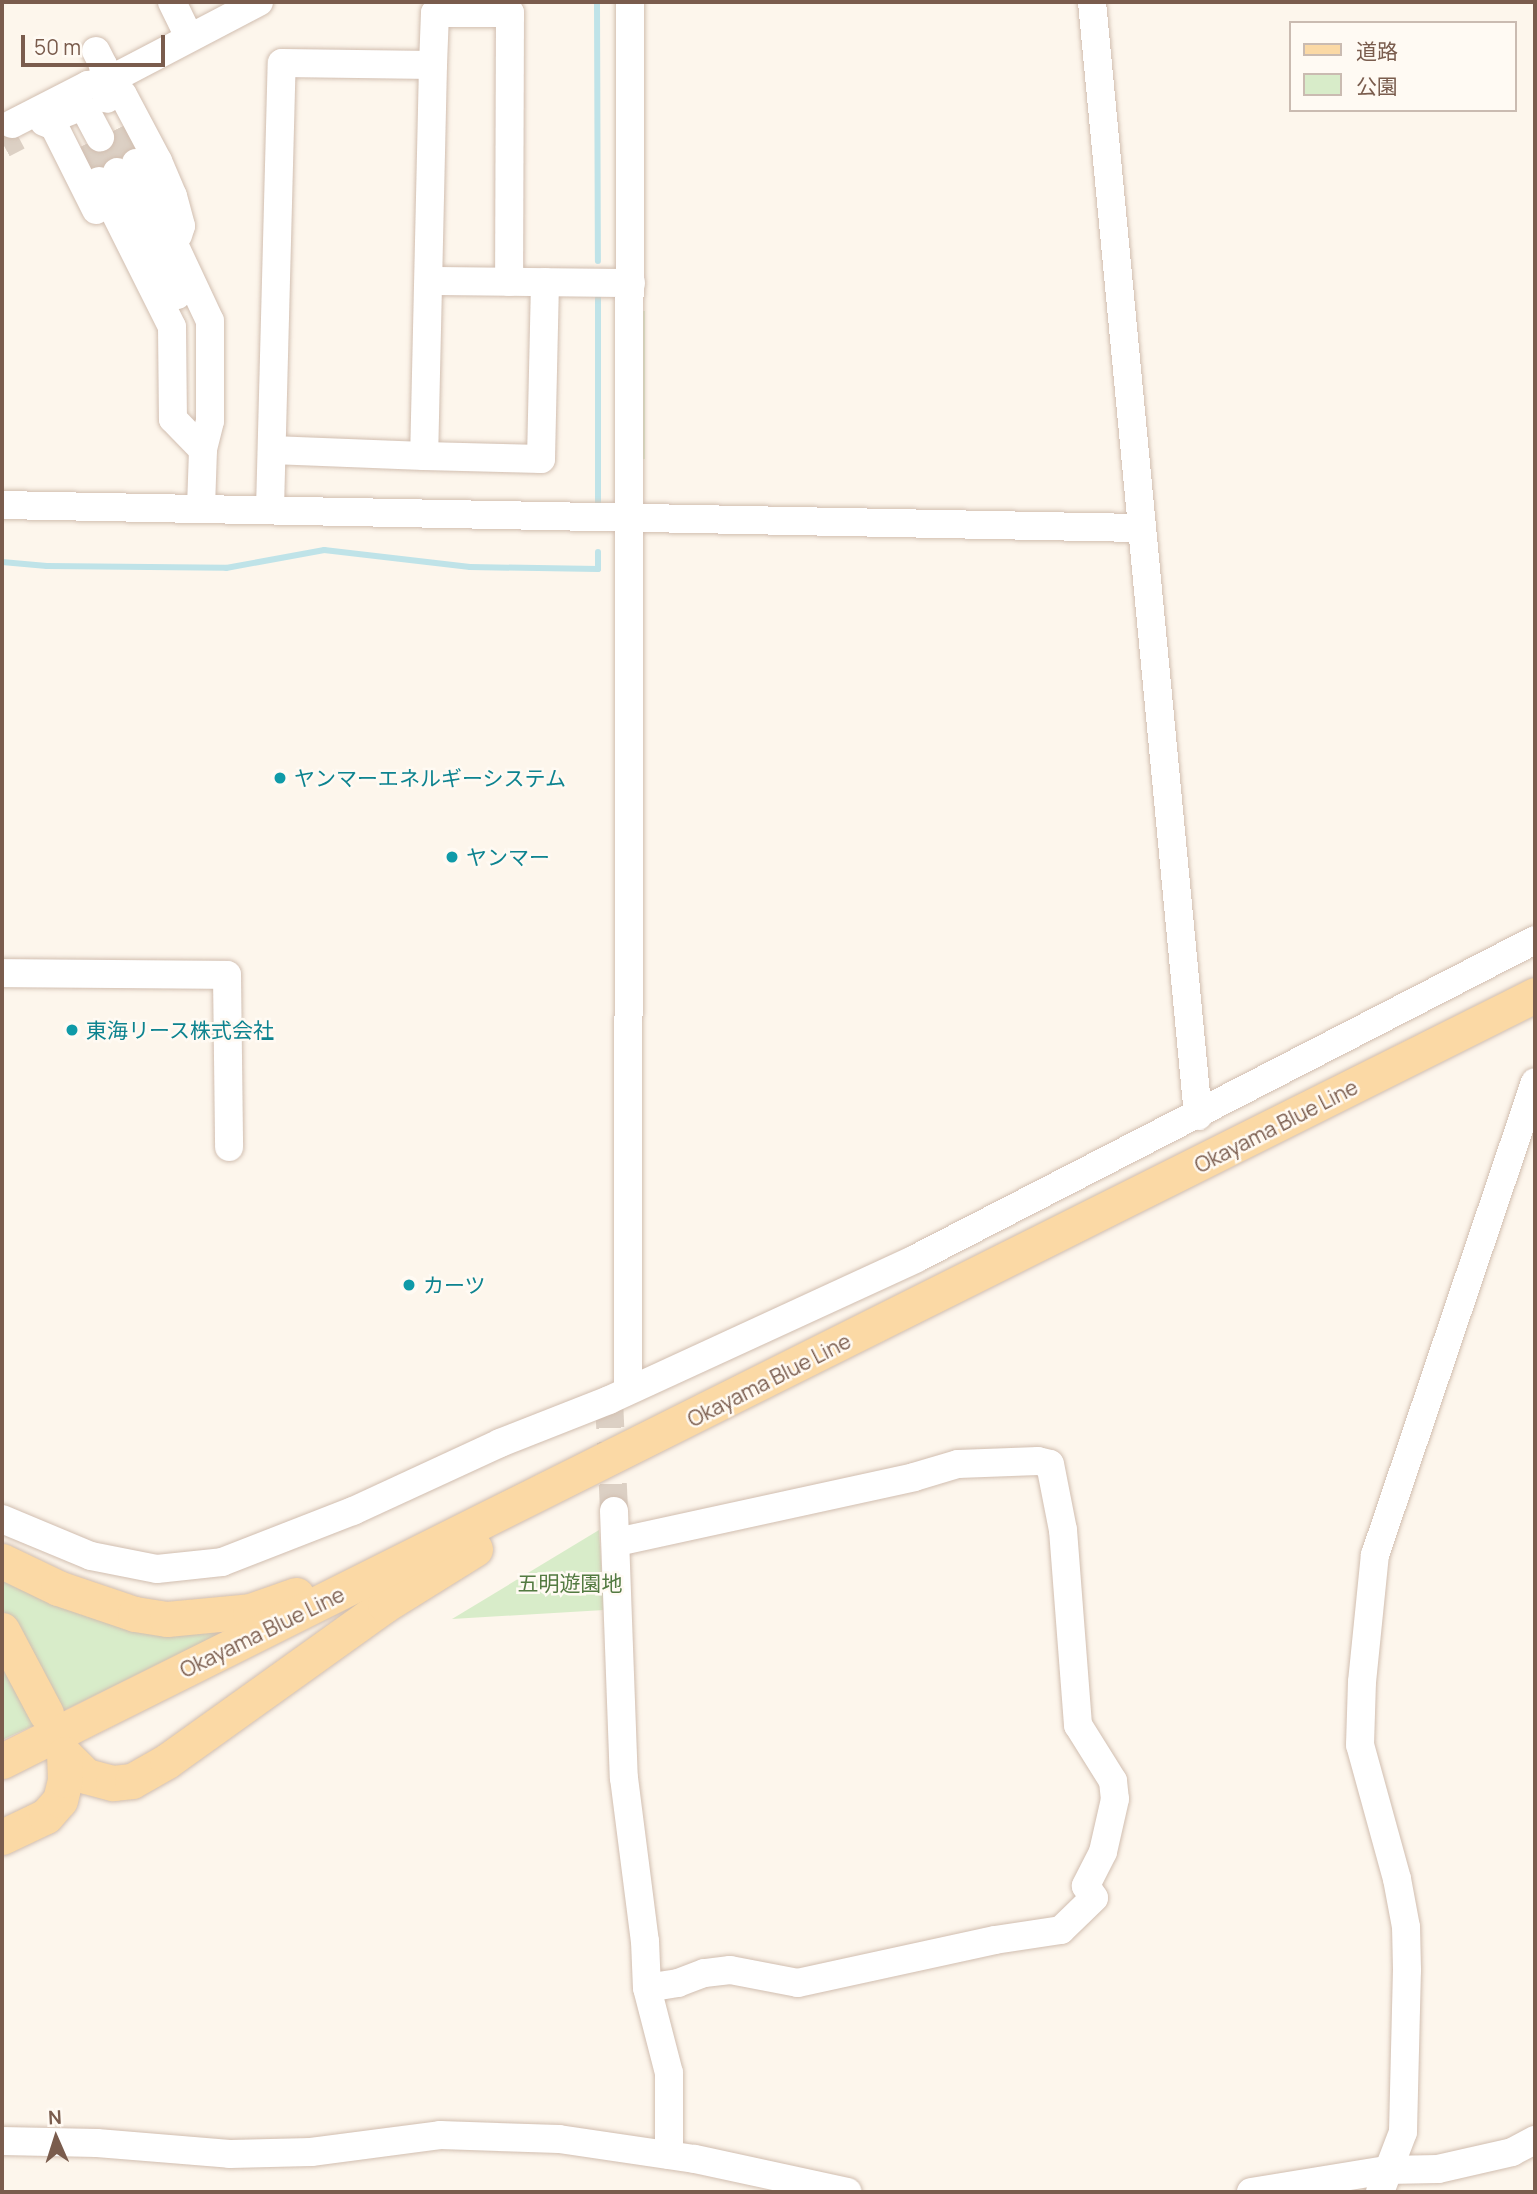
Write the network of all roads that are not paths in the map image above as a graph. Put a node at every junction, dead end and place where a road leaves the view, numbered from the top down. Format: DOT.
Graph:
graph roads {
  1 [pos="172,2"];
  2 [pos="259,2"];
  3 [pos="630,2"];
  4 [pos="1092,2"];
  5 [pos="189,37"];
  6 [pos="96,51"];
  7 [pos="433,65"];
  8 [pos="104,83"];
  9 [pos="59,116"];
  10 [pos="9,137"];
  11 [pos="117,172"];
  12 [pos="175,245"];
  13 [pos="138,260"];
  14 [pos="429,281"];
  15 [pos="509,282"];
  16 [pos="545,282"];
  17 [pos="631,283"];
  18 [pos="203,450"];
  19 [pos="272,450"];
  20 [pos="424,456"];
  21 [pos="2,505"];
  22 [pos="201,508"];
  23 [pos="270,509"];
  24 [pos="631,519"];
  25 [pos="1140,528"];
  26 [pos="1535,940"];
  27 [pos="2,973"];
  28 [pos="1535,996"];
  29 [pos="1535,1082"];
  30 [pos="1198,1116"];
  31 [pos="229,1147"];
  32 [pos="628,1390"];
  33 [pos="650,1440"];
  34 [pos="614,1511"];
  35 [pos="2,1519"];
  36 [pos="617,1542"];
  37 [pos="2,1561"];
  38 [pos="372,1578"];
  39 [pos="2,1630"];
  40 [pos="46,1713"];
  41 [pos="2,1761"];
  42 [pos="2,1837"];
  43 [pos="647,1988"];
  44 [pos="1535,2140"];
  45 [pos="2,2141"];
  46 [pos="669,2155"];
  47 [pos="1384,2181"];
  48 [pos="848,2192"];
  49 [pos="1251,2192"];
  1 -- 5 [label="street"];
  2 -- 5 [label="street"];
  3 -- 17 [label="street"];
  4 -- 25 [label="street"];
  5 -- 8 [label="street"];
  6 -- 8 [label="street"];
  7 -- 14 [label="street"];
  7 -- 15 [label="street"];
  7 -- 19 [label="street"];
  8 -- 9 [label="street"];
  8 -- 10 [label="street"];
  8 -- 12 [label="street"];
  9 -- 10 [label="street"];
  9 -- 13 [label="street"];
  11 -- 12 [label="street"];
  11 -- 13 [label="street"];
  11 -- 18 [label="street"];
  12 -- 18 [label="street"];
  13 -- 18 [label="street"];
  14 -- 15 [label="street"];
  14 -- 20 [label="street"];
  15 -- 16 [label="street"];
  16 -- 17 [label="street"];
  16 -- 20 [label="street"];
  17 -- 24 [label="street"];
  18 -- 22 [label="street"];
  19 -- 20 [label="street"];
  19 -- 23 [label="street"];
  21 -- 22 [label="street"];
  22 -- 23 [label="street"];
  23 -- 24 [label="street"];
  24 -- 25 [label="street"];
  24 -- 32 [label="street"];
  25 -- 30 [label="street"];
  26 -- 30 [label="street"];
  27 -- 31 [label="street"];
  28 -- 33 [label="main road, Okayama Blue Line"];
  29 -- 47 [label="street"];
  30 -- 32 [label="street"];
  32 -- 35 [label="street"];
  33 -- 38 [label="main road, Okayama Blue Line"];
  33 -- 42 [label="main road"];
  34 -- 36 [label="street"];
  36 -- 43 [label="street"];
  36 -- 43 [label="street"];
  37 -- 38 [label="main road"];
  38 -- 41 [label="main road, Okayama Blue Line"];
  39 -- 40 [label="main road"];
  43 -- 46 [label="street"];
  44 -- 47 [label="street"];
  45 -- 46 [label="street"];
  46 -- 48 [label="street"];
  47 -- 49 [label="street"];
}
